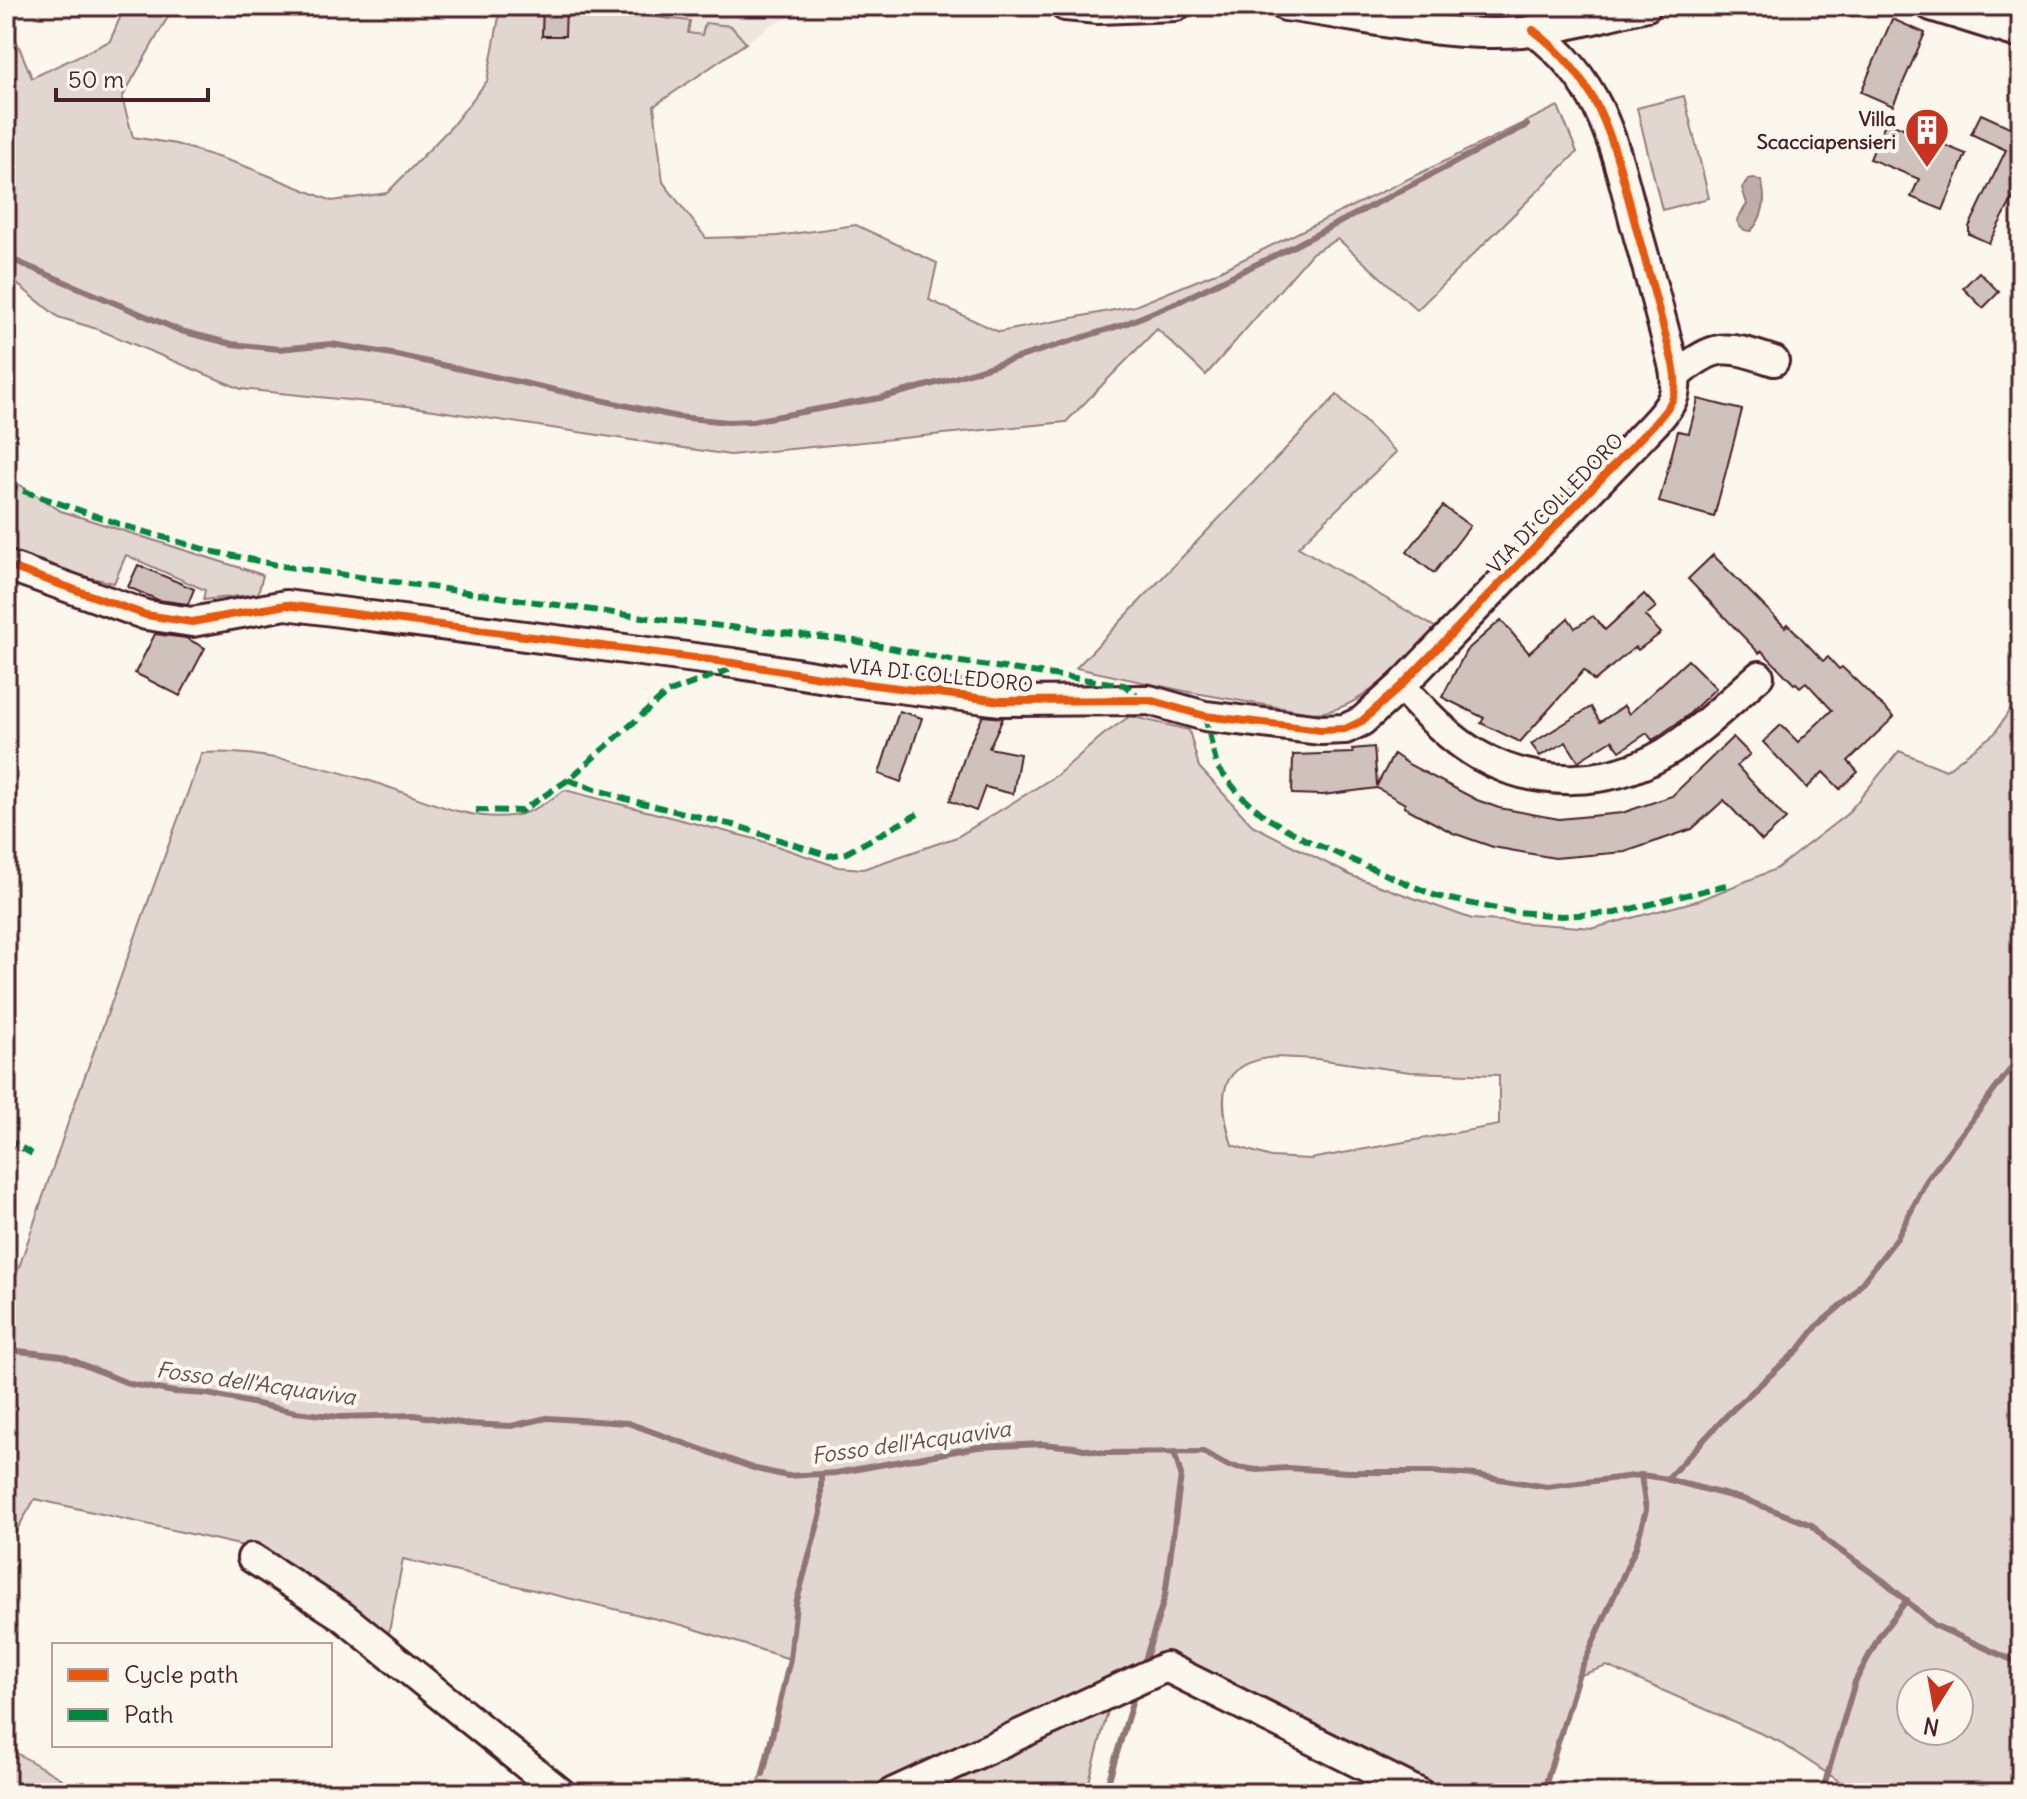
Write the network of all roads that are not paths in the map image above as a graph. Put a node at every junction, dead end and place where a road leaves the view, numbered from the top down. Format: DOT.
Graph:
graph roads {
  1 [pos="1065,6"];
  2 [pos="1176,6"];
  3 [pos="1647,6"];
  4 [pos="1931,6"];
  5 [pos="1305,7"];
  6 [pos="1533,30"];
  7 [pos="2021,34"];
  8 [pos="1774,361"];
  9 [pos="1676,375"];
  10 [pos="8,566"];
  11 [pos="1759,676"];
  12 [pos="1401,686"];
  13 [pos="252,1558"];
  14 [pos="561,1793"];
  15 [pos="892,1793"];
  16 [pos="1419,1793"];
  1 -- 2 [label="street"];
  3 -- 6 [label="street"];
  4 -- 7 [label="street"];
  5 -- 6 [label="street"];
  6 -- 9 [label="street"];
  8 -- 9 [label="street"];
  9 -- 12 [label="street, VIA DI COLLEDORO"];
  10 -- 12 [label="street, VIA DI COLLEDORO"];
  11 -- 12 [label="street"];
  13 -- 14 [label="street"];
  15 -- 16 [label="street"];
}
